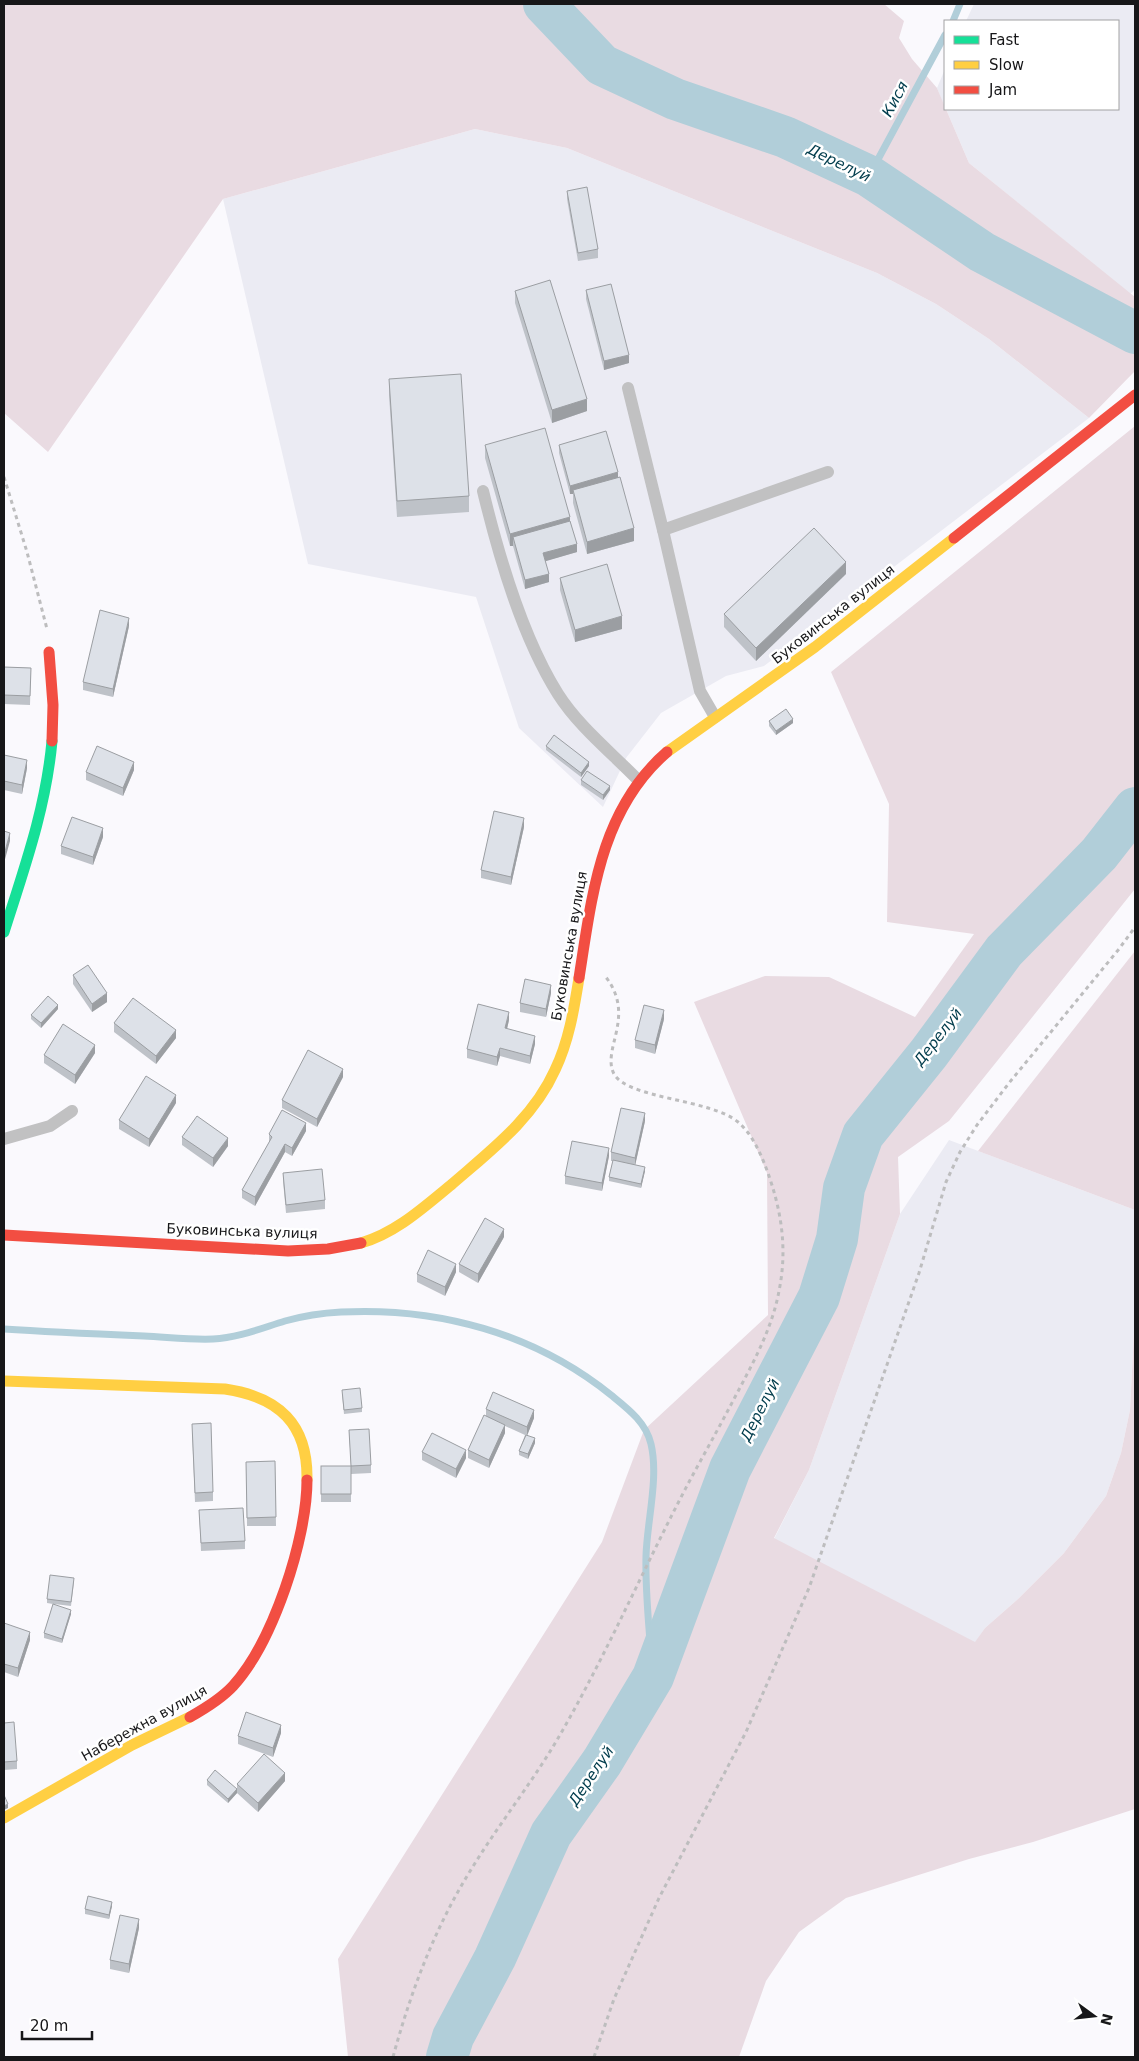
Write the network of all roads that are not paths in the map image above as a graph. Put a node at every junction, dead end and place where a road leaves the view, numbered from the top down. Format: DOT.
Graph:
graph roads {
  1 [pos="628,388"];
  2 [pos="1135,395"];
  3 [pos="828,472"];
  4 [pos="483,491"];
  5 [pos="663,530"];
  6 [pos="49,652"];
  7 [pos="715,717"];
  8 [pos="639,781"];
  9 [pos="4,932"];
  10 [pos="72,1111"];
  11 [pos="4,1139"];
  12 [pos="4,1235"];
  13 [pos="4,1381"];
  14 [pos="4,1818"];
  1 -- 5 [label="lane"];
  2 -- 7 [label="street, Буковинська вулиця"];
  3 -- 5 [label="lane"];
  4 -- 8 [label="lane"];
  5 -- 7 [label="lane"];
  6 -- 9 [label="street"];
  7 -- 8 [label="street, Буковинська вулиця"];
  8 -- 12 [label="street, Буковинська вулиця"];
  10 -- 11 [label="lane"];
  13 -- 14 [label="street, Набережна вулиця"];
}
